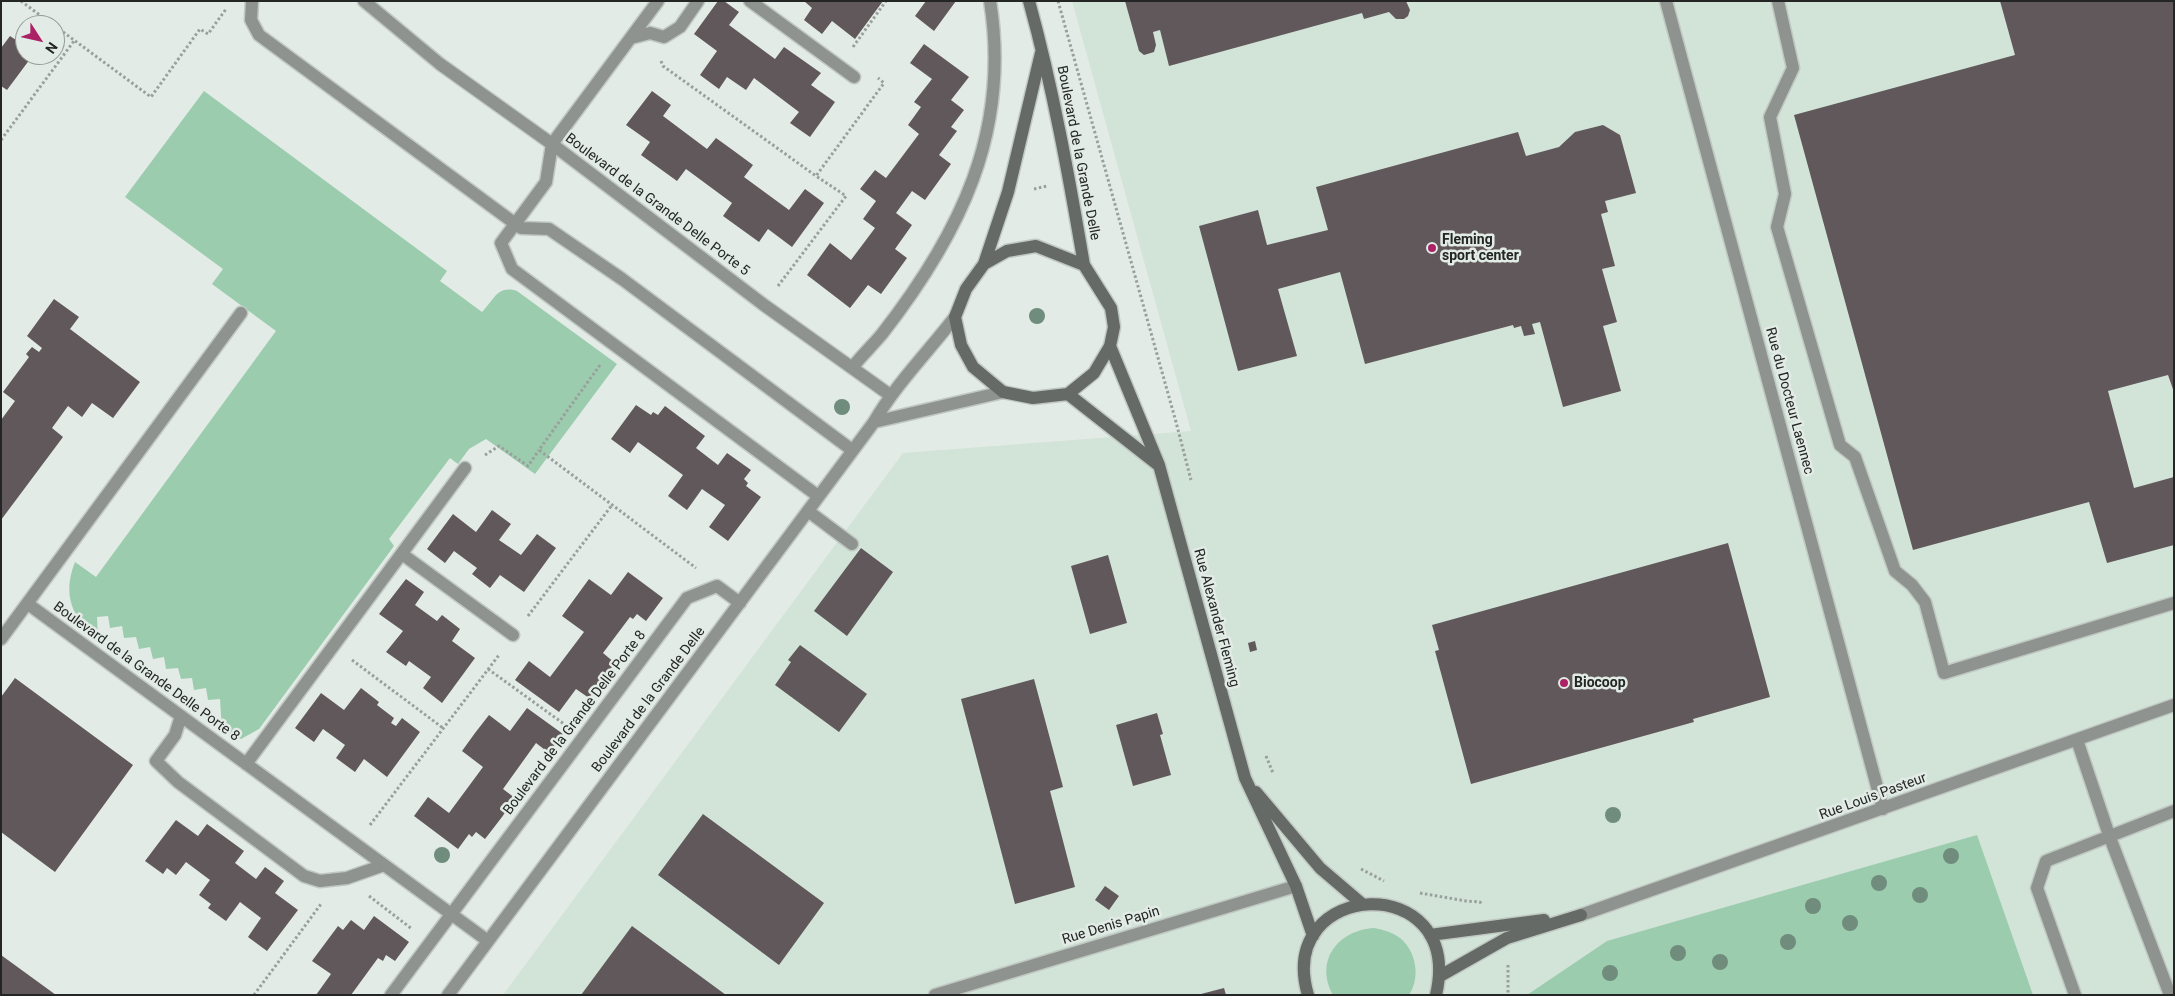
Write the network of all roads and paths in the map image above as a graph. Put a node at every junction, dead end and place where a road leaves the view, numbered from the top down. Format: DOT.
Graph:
graph roads {
  1 [pos="21,1"];
  2 [pos="252,1"];
  3 [pos="364,1"];
  4 [pos="658,1"];
  5 [pos="698,1"];
  6 [pos="750,1"];
  7 [pos="886,1"];
  8 [pos="990,1"];
  9 [pos="1029,1"];
  10 [pos="1058,1"];
  11 [pos="1666,1"];
  12 [pos="1778,1"];
  13 [pos="230,5"];
  14 [pos="39,15"];
  15 [pos="65,34"];
  16 [pos="664,37"];
  17 [pos="631,38"];
  18 [pos="74,41"];
  19 [pos="1042,48"];
  20 [pos="840,66"];
  21 [pos="854,77"];
  22 [pos="876,78"];
  23 [pos="1,140"];
  24 [pos="552,144"];
  25 [pos="816,176"];
  26 [pos="515,224"];
  27 [pos="984,264"];
  28 [pos="1084,265"];
  29 [pos="773,292"];
  30 [pos="241,313"];
  31 [pos="955,317"];
  32 [pos="615,345"];
  33 [pos="1110,346"];
  34 [pos="852,368"];
  35 [pos="1003,392"];
  36 [pos="1068,394"];
  37 [pos="890,395"];
  38 [pos="874,422"];
  39 [pos="539,450"];
  40 [pos="852,450"];
  41 [pos="1159,465"];
  42 [pos="465,468"];
  43 [pos="1193,489"];
  44 [pos="818,496"];
  45 [pos="612,505"];
  46 [pos="808,511"];
  47 [pos="852,544"];
  48 [pos="402,554"];
  49 [pos="717,586"];
  50 [pos="740,602"];
  51 [pos="2174,603"];
  52 [pos="28,604"];
  53 [pos="513,635"];
  54 [pos="1,639"];
  55 [pos="334,646"];
  56 [pos="488,669"];
  57 [pos="2174,705"];
  58 [pos="181,716"];
  59 [pos="443,728"];
  60 [pos="583,738"];
  61 [pos="2077,740"];
  62 [pos="1266,755"];
  63 [pos="246,764"];
  64 [pos="1245,778"];
  65 [pos="1276,781"];
  66 [pos="1883,809"];
  67 [pos="2174,811"];
  68 [pos="2109,835"];
  69 [pos="356,844"];
  70 [pos="384,865"];
  71 [pos="1358,868"];
  72 [pos="1392,884"];
  73 [pos="1296,886"];
  74 [pos="362,890"];
  75 [pos="1419,892"];
  76 [pos="326,898"];
  77 [pos="1480,902"];
  78 [pos="1361,903"];
  79 [pos="452,914"];
  80 [pos="1581,915"];
  81 [pos="1430,935"];
  82 [pos="1313,936"];
  83 [pos="488,941"];
  84 [pos="430,943"];
  85 [pos="1440,976"];
  86 [pos="254,995"];
  87 [pos="392,995"];
  88 [pos="448,995"];
  89 [pos="935,995"];
  90 [pos="1308,995"];
  91 [pos="1436,995"];
  92 [pos="2075,995"];
  93 [pos="2170,995"];
  1 -- 14 [label="path"];
  2 -- 26 [label="street"];
  3 -- 24 [label="street"];
  4 -- 17 [label="street, Boulevard de la Grande Delle Porte 5"];
  5 -- 16 [label="street"];
  6 -- 20 [label="street"];
  7 -- 20 [label="path"];
  8 -- 34 [label="street"];
  9 -- 19 [label="street, Boulevard de la Grande Delle"];
  10 -- 43 [label="path"];
  11 -- 66 [label="street, Rue du Docteur Laennec"];
  12 -- 51 [label="street"];
  13 -- 18 [label="path"];
  15 -- 18 [label="path"];
  16 -- 17 [label="street"];
  16 -- 25 [label="path"];
  17 -- 24 [label="street, Boulevard de la Grande Delle Porte 5"];
  18 -- 23 [label="path"];
  19 -- 27 [label="street, Boulevard de la Grande Delle"];
  19 -- 28 [label="street, Boulevard de la Grande Delle"];
  20 -- 21 [label="street"];
  22 -- 25 [label="path"];
  24 -- 26 [label="street"];
  24 -- 34 [label="street, Boulevard de la Grande Delle Porte 5"];
  25 -- 29 [label="path"];
  26 -- 32 [label="street"];
  26 -- 40 [label="street"];
  27 -- 28 [label="street"];
  27 -- 31 [label="street"];
  28 -- 33 [label="street"];
  30 -- 52 [label="street"];
  31 -- 35 [label="street"];
  31 -- 37 [label="street, Boulevard de la Grande Delle"];
  32 -- 39 [label="path"];
  32 -- 44 [label="street"];
  33 -- 36 [label="street"];
  33 -- 41 [label="street, Rue Alexander Fleming"];
  34 -- 37 [label="street, Boulevard de la Grande Delle Porte 5"];
  35 -- 36 [label="street"];
  35 -- 38 [label="street"];
  36 -- 41 [label="street"];
  37 -- 38 [label="street, Boulevard de la Grande Delle"];
  38 -- 40 [label="street, Boulevard de la Grande Delle"];
  39 -- 42 [label="path"];
  39 -- 45 [label="path"];
  40 -- 44 [label="street, Boulevard de la Grande Delle"];
  41 -- 64 [label="street, Rue Alexander Fleming"];
  42 -- 48 [label="street"];
  44 -- 46 [label="street, Boulevard de la Grande Delle"];
  45 -- 49 [label="path"];
  45 -- 53 [label="path"];
  46 -- 47 [label="street"];
  46 -- 50 [label="street, Boulevard de la Grande Delle"];
  48 -- 53 [label="street"];
  48 -- 55 [label="street"];
  49 -- 50 [label="street"];
  49 -- 60 [label="street, Boulevard de la Grande Delle Porte 8"];
  50 -- 83 [label="street, Boulevard de la Grande Delle"];
  52 -- 54 [label="street"];
  52 -- 58 [label="street, Boulevard de la Grande Delle Porte 8"];
  53 -- 56 [label="path"];
  55 -- 59 [label="path"];
  55 -- 63 [label="street"];
  56 -- 59 [label="path"];
  56 -- 60 [label="path"];
  57 -- 61 [label="street, Rue Louis Pasteur"];
  58 -- 63 [label="street, Boulevard de la Grande Delle Porte 8"];
  58 -- 70 [label="street"];
  59 -- 69 [label="path"];
  60 -- 79 [label="street, Boulevard de la Grande Delle Porte 8"];
  61 -- 66 [label="street, Rue Louis Pasteur"];
  61 -- 68 [label="street"];
  62 -- 65 [label="path"];
  63 -- 69 [label="street, Boulevard de la Grande Delle Porte 8"];
  64 -- 73 [label="street, Rue Alexander Fleming"];
  64 -- 78 [label="street, Rue Alexander Fleming"];
  66 -- 80 [label="street, Rue Louis Pasteur"];
  67 -- 68 [label="street"];
  68 -- 92 [label="street"];
  68 -- 93 [label="street"];
  69 -- 70 [label="street, Boulevard de la Grande Delle Porte 8"];
  70 -- 79 [label="street, Boulevard de la Grande Delle Porte 8"];
  71 -- 72 [label="path"];
  73 -- 82 [label="street, Rue Alexander Fleming"];
  73 -- 89 [label="street, Rue Denis Papin"];
  74 -- 84 [label="path"];
  75 -- 77 [label="path"];
  76 -- 86 [label="path"];
  78 -- 81 [label="street"];
  78 -- 82 [label="street"];
  79 -- 83 [label="street, Boulevard de la Grande Delle Porte 8"];
  79 -- 84 [label="street"];
  80 -- 81 [label="street"];
  80 -- 85 [label="street"];
  81 -- 85 [label="street"];
  82 -- 90 [label="street"];
  83 -- 88 [label="street, Boulevard de la Grande Delle"];
  84 -- 87 [label="street"];
  85 -- 91 [label="street"];
}
